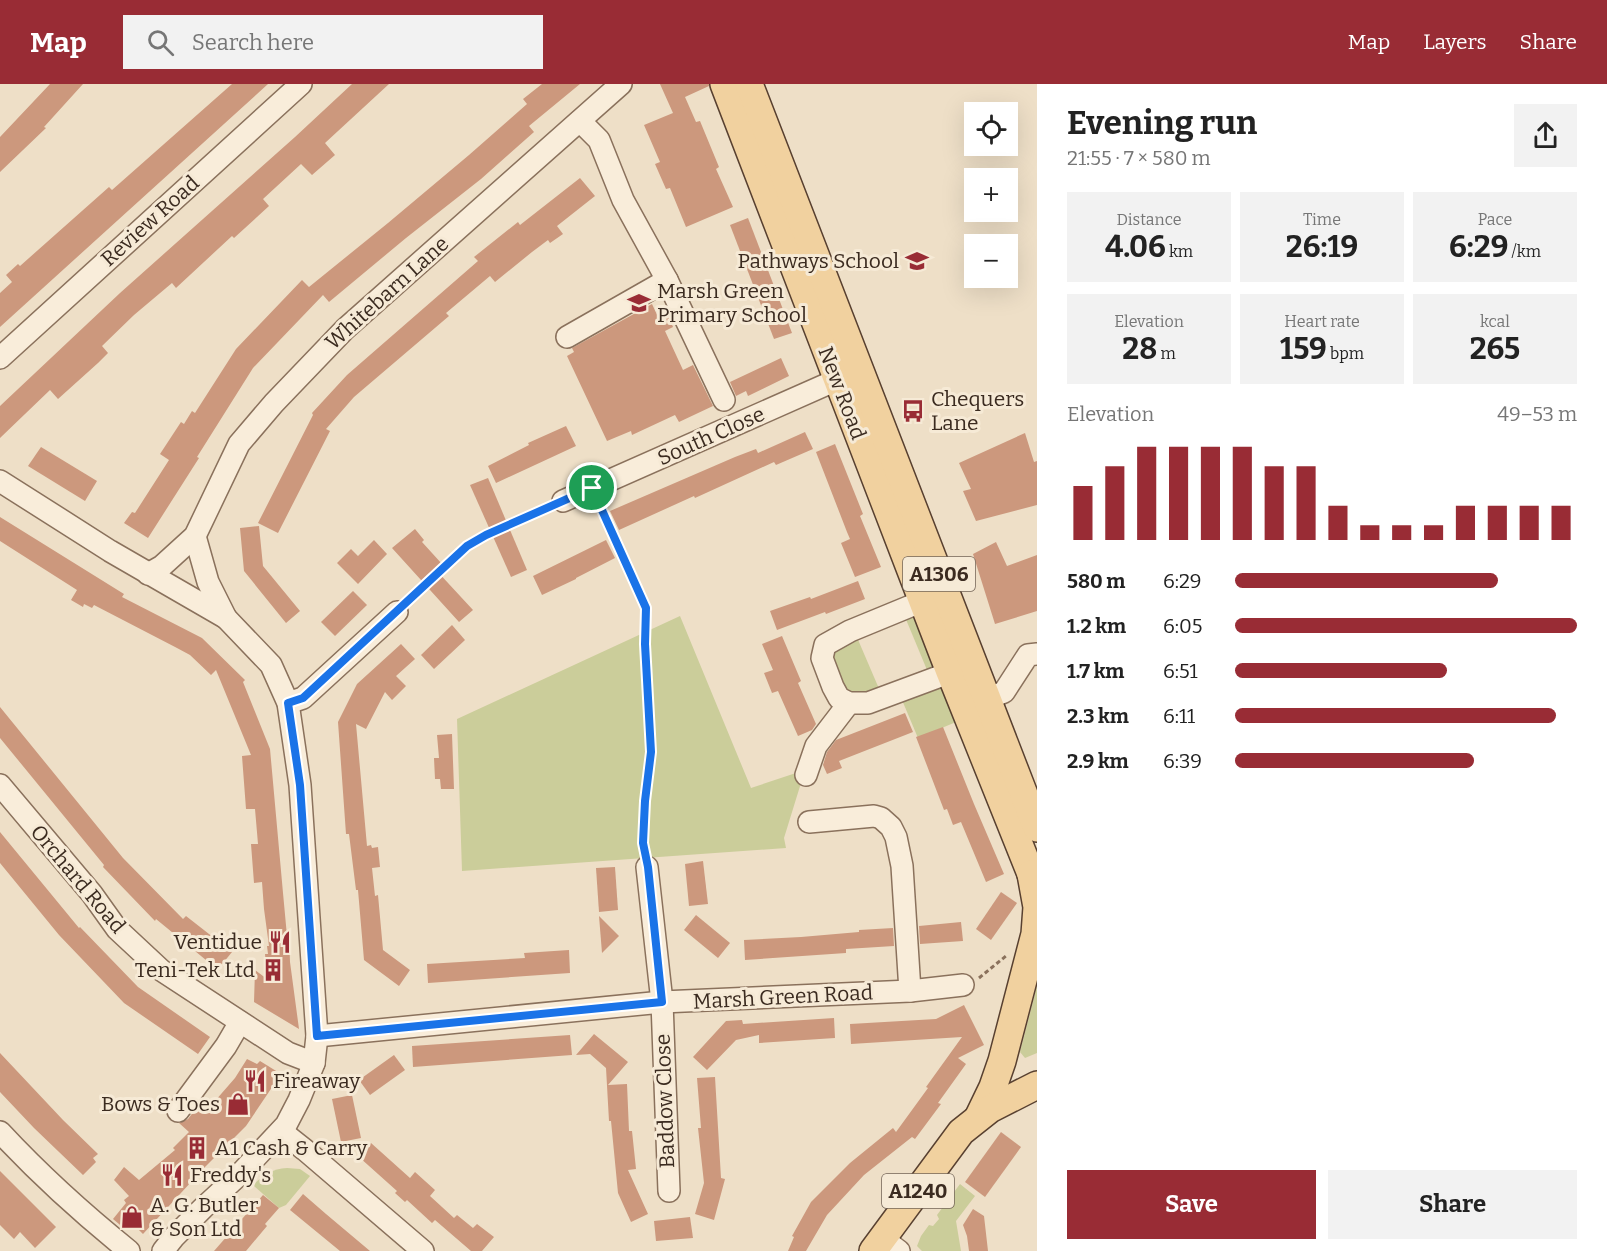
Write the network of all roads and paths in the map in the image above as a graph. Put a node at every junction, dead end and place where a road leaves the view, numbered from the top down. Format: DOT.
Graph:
graph roads {
  1 [pos="301,84"];
  2 [pos="621,84"];
  3 [pos="724,84"];
  4 [pos="748,84"];
  5 [pos="580,121"];
  6 [pos="667,280"];
  7 [pos="567,337"];
  8 [pos="0,358"];
  9 [pos="848,375"];
  10 [pos="724,400"];
  11 [pos="0,481"];
  12 [pos="592,488"];
  13 [pos="563,501"];
  14 [pos="195,536"];
  15 [pos="148,574"];
  16 [pos="934,597"];
  17 [pos="397,612"];
  18 [pos="226,618"];
  19 [pos="1037,654"];
  20 [pos="962,668"];
  21 [pos="288,703"];
  22 [pos="976,703"];
  23 [pos="849,704"];
  24 [pos="806,775"];
  25 [pos="0,785"];
  26 [pos="809,822"];
  27 [pos="1037,828"];
  28 [pos="648,867"];
  29 [pos="1034,880"];
  30 [pos="1012,953"];
  31 [pos="963,985"];
  32 [pos="910,991"];
  33 [pos="662,1002"];
  34 [pos="240,1022"];
  35 [pos="317,1036"];
  36 [pos="314,1063"];
  37 [pos="1035,1085"];
  38 [pos="178,1111"];
  39 [pos="979,1116"];
  40 [pos="281,1131"];
  41 [pos="0,1132"];
  42 [pos="669,1191"];
  43 [pos="885,1247"];
  44 [pos="129,1251"];
  45 [pos="163,1251"];
  46 [pos="423,1251"];
  1 -- 8 [label="street, Review Road"];
  2 -- 5 [label="street, Whitebarn Lane"];
  3 -- 9 [label="main road, New Road / A1306"];
  4 -- 9 [label="main road, New Road / A1306"];
  5 -- 6 [label="street"];
  5 -- 14 [label="street, Whitebarn Lane"];
  6 -- 7 [label="street"];
  6 -- 10 [label="street"];
  9 -- 12 [label="street, South Close"];
  9 -- 16 [label="main road, New Road / A1306"];
  11 -- 15 [label="street"];
  12 -- 13 [label="street, South Close"];
  12 -- 28 [label="path"];
  13 -- 17 [label="path"];
  14 -- 15 [label="street, Whitebarn Lane"];
  14 -- 18 [label="street"];
  15 -- 18 [label="street"];
  16 -- 20 [label="main road, New Road / A1306"];
  16 -- 23 [label="street"];
  17 -- 21 [label="street"];
  18 -- 21 [label="street"];
  19 -- 22 [label="street"];
  20 -- 22 [label="main road, New Road / A1306"];
  20 -- 23 [label="street"];
  21 -- 35 [label="street"];
  22 -- 27 [label="main road, New Road / A1306"];
  22 -- 29 [label="main road, New Road / A1306"];
  23 -- 24 [label="street"];
  25 -- 34 [label="street, Orchard Road"];
  26 -- 32 [label="street"];
  28 -- 33 [label="street, Baddow Close"];
  29 -- 39 [label="main road, A1240"];
  30 -- 31 [label="path"];
  31 -- 32 [label="street, Marsh Green Road"];
  32 -- 33 [label="street, Marsh Green Road"];
  33 -- 35 [label="street, Marsh Green Road"];
  33 -- 42 [label="street, Baddow Close"];
  34 -- 36 [label="street, Orchard Road"];
  34 -- 38 [label="street"];
  35 -- 36 [label="street"];
  36 -- 40 [label="street"];
  37 -- 39 [label="main road, A1240"];
  39 -- 43 [label="main road, A1240"];
  40 -- 45 [label="street"];
  40 -- 46 [label="street"];
  41 -- 44 [label="street"];
}
